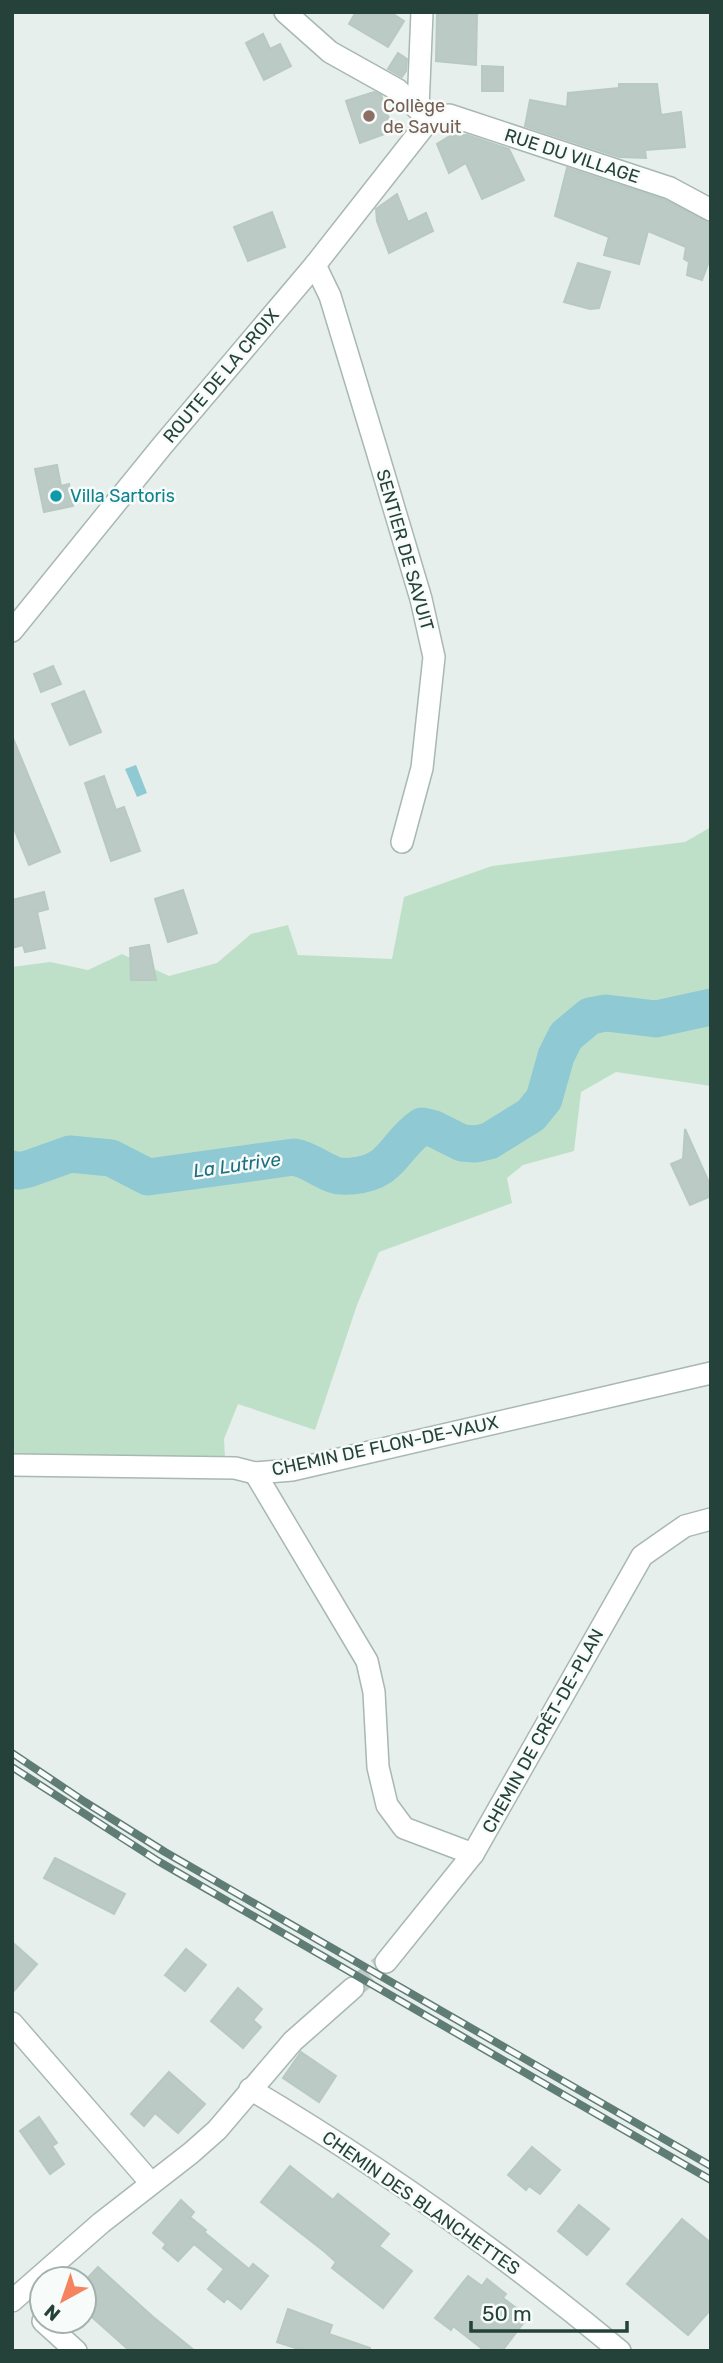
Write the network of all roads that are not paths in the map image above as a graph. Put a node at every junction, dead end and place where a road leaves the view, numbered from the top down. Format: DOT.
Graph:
graph roads {
  1 [pos="285,12"];
  2 [pos="422,12"];
  3 [pos="423,114"];
  4 [pos="711,210"];
  5 [pos="315,265"];
  6 [pos="12,631"];
  7 [pos="402,842"];
  8 [pos="711,1373"];
  9 [pos="12,1465"];
  10 [pos="256,1474"];
  11 [pos="711,1519"];
  12 [pos="473,1854"];
  13 [pos="386,1962"];
  14 [pos="353,1988"];
  15 [pos="12,2023"];
  16 [pos="250,2089"];
  17 [pos="152,2183"];
  18 [pos="15,2299"];
  19 [pos="59,2335"];
  20 [pos="76,2351"];
  21 [pos="620,2351"];
  1 -- 3 [label="street"];
  2 -- 3 [label="street"];
  3 -- 4 [label="street, RUE DU VILLAGE"];
  3 -- 5 [label="street, ROUTE DE LA CROIX"];
  5 -- 6 [label="street, ROUTE DE LA CROIX"];
  5 -- 7 [label="street, SENTIER DE SAVUIT"];
  8 -- 10 [label="street, CHEMIN DE FLON-DE-VAUX"];
  9 -- 10 [label="street, CHEMIN DE FLON-DE-VAUX"];
  10 -- 12 [label="street"];
  11 -- 12 [label="street, CHEMIN DE CRÊT-DE-PLAN"];
  12 -- 13 [label="street, CHEMIN DE CRÊT-DE-PLAN"];
  14 -- 16 [label="street"];
  15 -- 17 [label="street"];
  16 -- 17 [label="street"];
  16 -- 21 [label="street, CHEMIN DES BLANCHETTES"];
  17 -- 18 [label="street"];
  19 -- 20 [label="street"];
}
